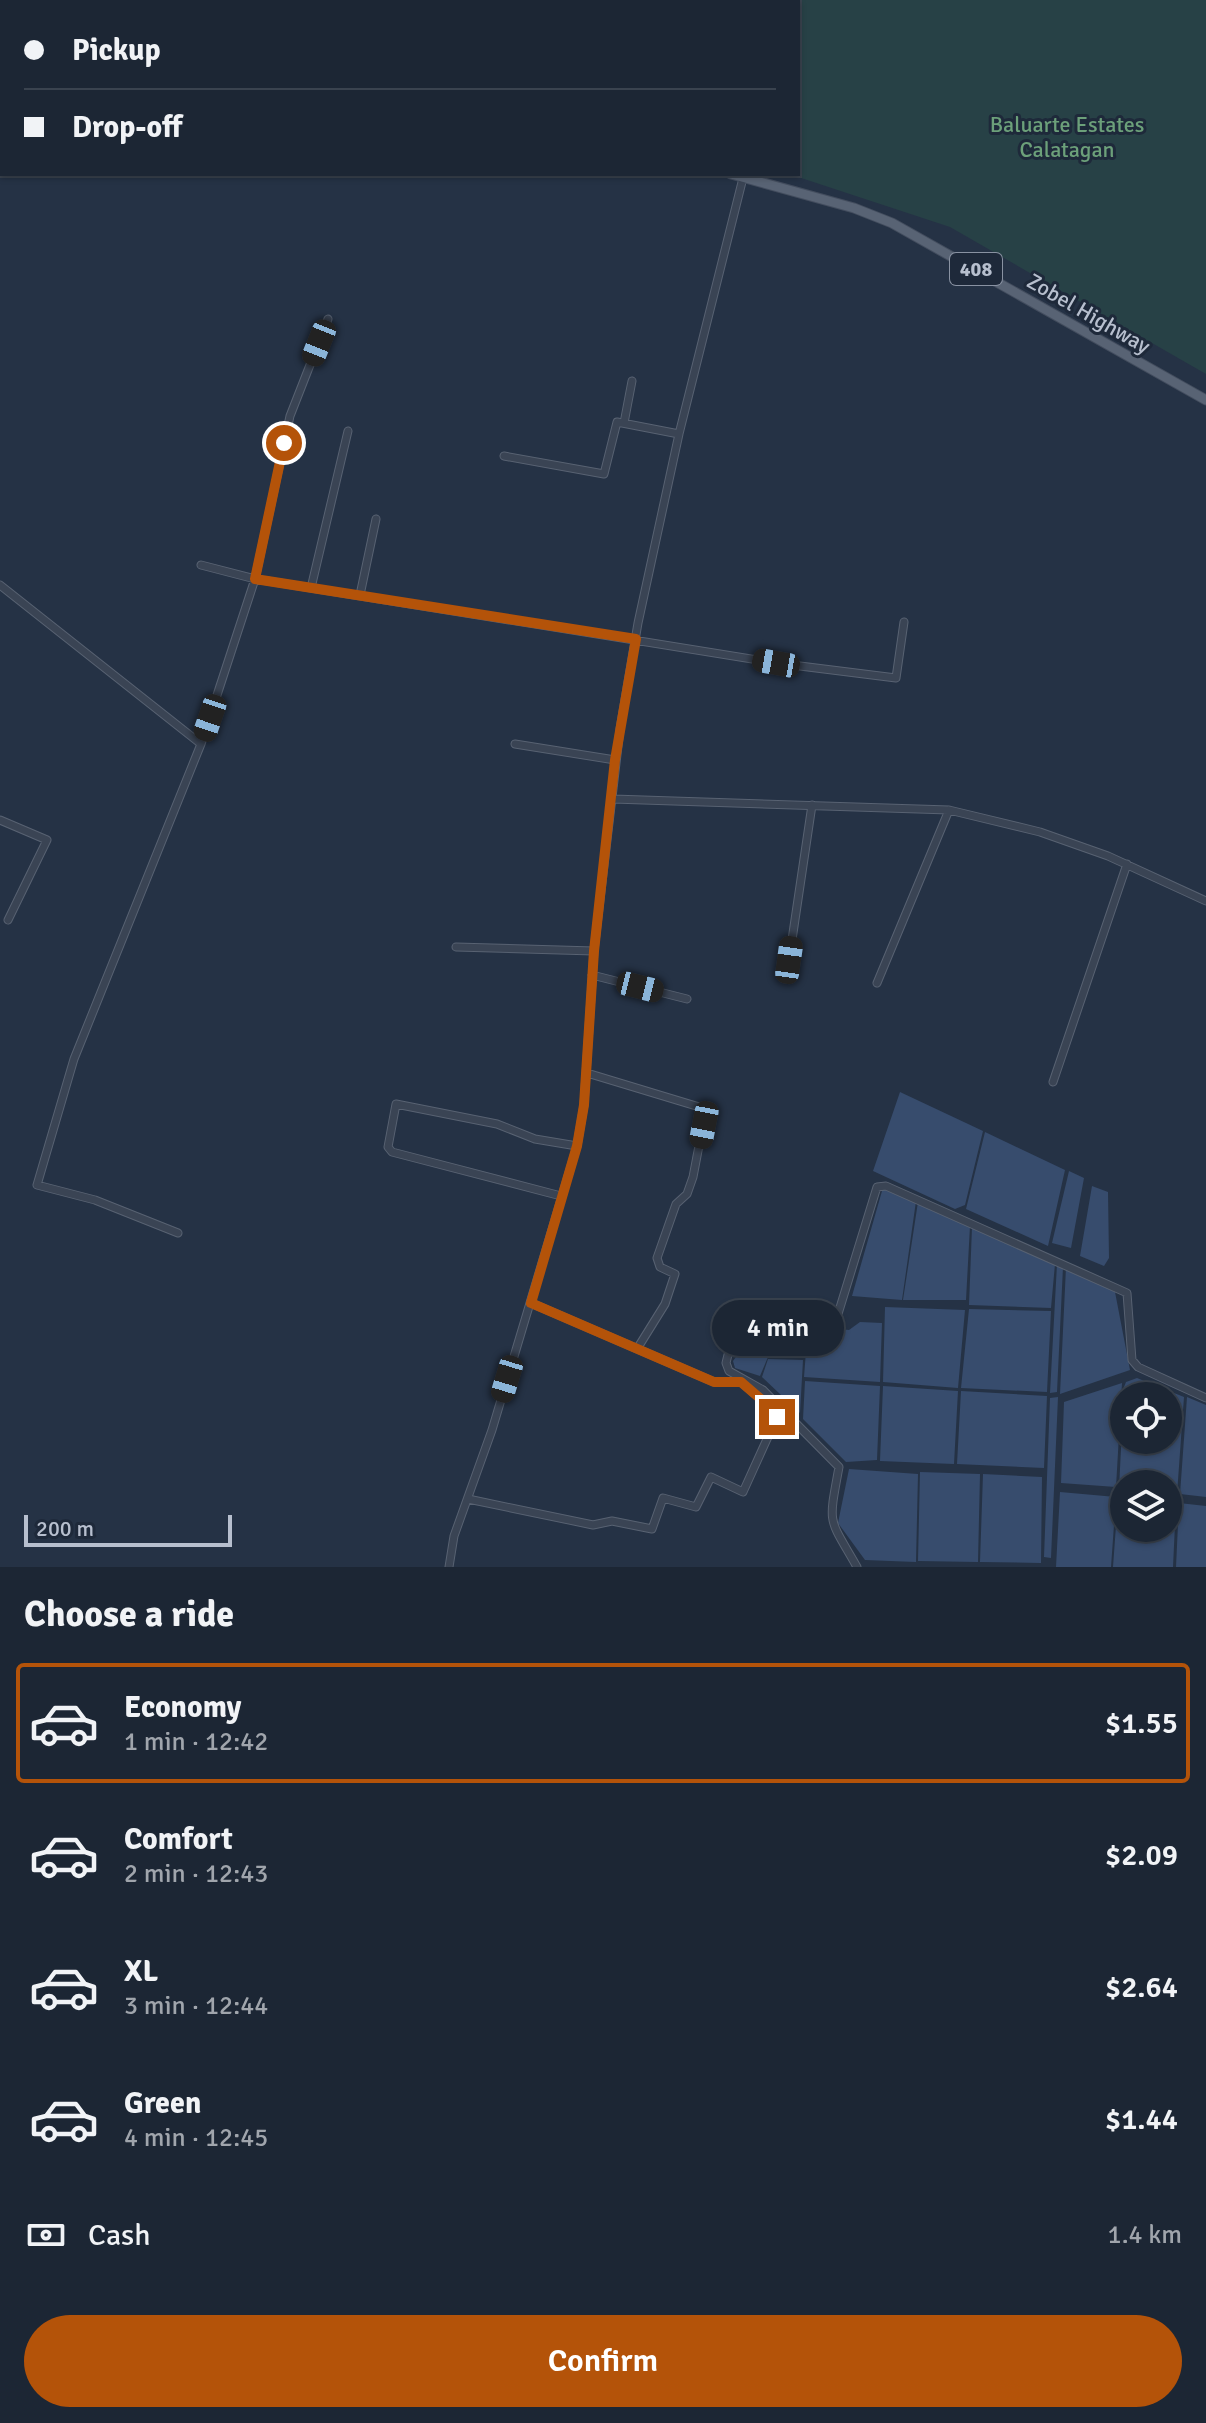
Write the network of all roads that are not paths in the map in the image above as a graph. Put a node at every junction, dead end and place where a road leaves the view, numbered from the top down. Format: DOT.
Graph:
graph roads {
  1 [pos="737,176"];
  2 [pos="743,178"];
  3 [pos="328,319"];
  4 [pos="632,381"];
  5 [pos="1206,400"];
  6 [pos="624,423"];
  7 [pos="348,431"];
  8 [pos="679,434"];
  9 [pos="504,456"];
  10 [pos="376,519"];
  11 [pos="201,565"];
  12 [pos="255,579"];
  13 [pos="0,585"];
  14 [pos="311,588"];
  15 [pos="360,595"];
  16 [pos="904,622"];
  17 [pos="636,639"];
  18 [pos="201,744"];
  19 [pos="515,744"];
  20 [pos="615,760"];
  21 [pos="613,799"];
  22 [pos="812,805"];
  23 [pos="949,810"];
  24 [pos="0,820"];
  25 [pos="1127,864"];
  26 [pos="1206,901"];
  27 [pos="8,920"];
  28 [pos="456,947"];
  29 [pos="594,951"];
  30 [pos="789,960"];
  31 [pos="592,975"];
  32 [pos="877,983"];
  33 [pos="687,999"];
  34 [pos="587,1073"];
  35 [pos="1053,1082"];
  36 [pos="577,1146"];
  37 [pos="561,1196"];
  38 [pos="178,1233"];
  39 [pos="531,1303"];
  40 [pos="637,1349"];
  41 [pos="1206,1398"];
  42 [pos="468,1499"];
  43 [pos="449,1567"];
  44 [pos="857,1567"];
  1 -- 2 [label="main road, Zobel Highway / 408"];
  2 -- 5 [label="main road, Zobel Highway / 408"];
  2 -- 8 [label="street"];
  3 -- 12 [label="street"];
  4 -- 6 [label="street"];
  6 -- 8 [label="street"];
  6 -- 9 [label="street"];
  7 -- 14 [label="street"];
  8 -- 17 [label="street"];
  10 -- 15 [label="street"];
  11 -- 12 [label="street"];
  12 -- 14 [label="street"];
  12 -- 18 [label="street"];
  13 -- 18 [label="street"];
  14 -- 15 [label="street"];
  15 -- 17 [label="street"];
  16 -- 17 [label="street"];
  17 -- 20 [label="street"];
  18 -- 38 [label="street"];
  19 -- 20 [label="street"];
  20 -- 21 [label="street"];
  21 -- 22 [label="street"];
  21 -- 29 [label="street"];
  22 -- 23 [label="street"];
  22 -- 30 [label="street"];
  23 -- 25 [label="street"];
  23 -- 32 [label="street"];
  24 -- 27 [label="street"];
  25 -- 26 [label="street"];
  25 -- 35 [label="street"];
  28 -- 29 [label="street"];
  29 -- 31 [label="street"];
  31 -- 33 [label="street"];
  31 -- 34 [label="street"];
  34 -- 36 [label="street"];
  34 -- 40 [label="street"];
  36 -- 37 [label="street"];
  36 -- 37 [label="street"];
  37 -- 39 [label="street"];
  39 -- 40 [label="street"];
  39 -- 42 [label="street"];
  40 -- 42 [label="street"];
  41 -- 44 [label="street"];
  42 -- 43 [label="street"];
}
